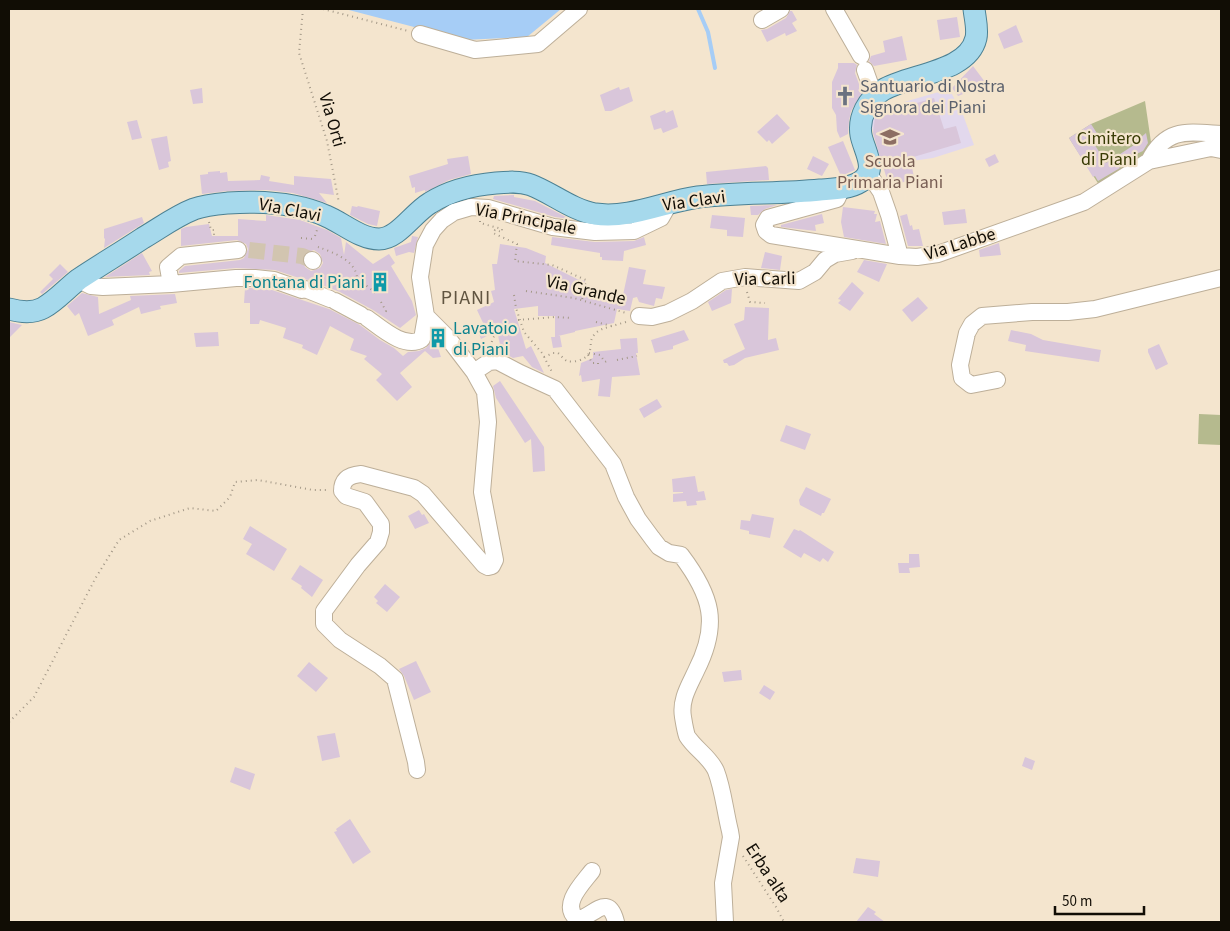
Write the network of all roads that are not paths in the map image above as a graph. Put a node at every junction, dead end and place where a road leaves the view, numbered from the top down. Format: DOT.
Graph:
graph roads {
  1 [pos="579,9"];
  2 [pos="781,9"];
  3 [pos="834,9"];
  4 [pos="974,9"];
  5 [pos="762,20"];
  6 [pos="420,34"];
  7 [pos="878,94"];
  8 [pos="1221,134"];
  9 [pos="1221,150"];
  10 [pos="1149,161"];
  11 [pos="869,174"];
  12 [pos="842,188"];
  13 [pos="670,202"];
  14 [pos="862,249"];
  15 [pos="244,250"];
  16 [pos="900,256"];
  17 [pos="1221,278"];
  18 [pos="78,280"];
  19 [pos="171,284"];
  20 [pos="9,309"];
  21 [pos="426,316"];
  22 [pos="639,316"];
  23 [pos="474,372"];
  24 [pos="997,380"];
  25 [pos="416,770"];
  26 [pos="592,871"];
  27 [pos="616,922"];
  28 [pos="724,922"];
  1 -- 6 [label="street"];
  2 -- 5 [label="street"];
  3 -- 7 [label="street"];
  4 -- 7 [label="main road"];
  7 -- 11 [label="main road"];
  8 -- 10 [label="street, Via Labbe"];
  9 -- 10 [label="street, Via Labbe"];
  10 -- 16 [label="street, Via Labbe"];
  11 -- 12 [label="main road, Via Clavi"];
  11 -- 16 [label="street"];
  12 -- 13 [label="main road, Via Clavi"];
  12 -- 14 [label="street, Via Labbe"];
  13 -- 18 [label="main road, Via Clavi"];
  13 -- 21 [label="street, Via Principale"];
  14 -- 16 [label="street, Via Labbe"];
  14 -- 22 [label="street, Via Carli"];
  15 -- 19 [label="street"];
  17 -- 24 [label="street"];
  18 -- 19 [label="street, Via Principale"];
  18 -- 20 [label="main road, Via Clavi"];
  19 -- 21 [label="street, Via Principale"];
  21 -- 23 [label="street"];
  23 -- 25 [label="street"];
  23 -- 28 [label="street"];
  26 -- 27 [label="street"];
}
